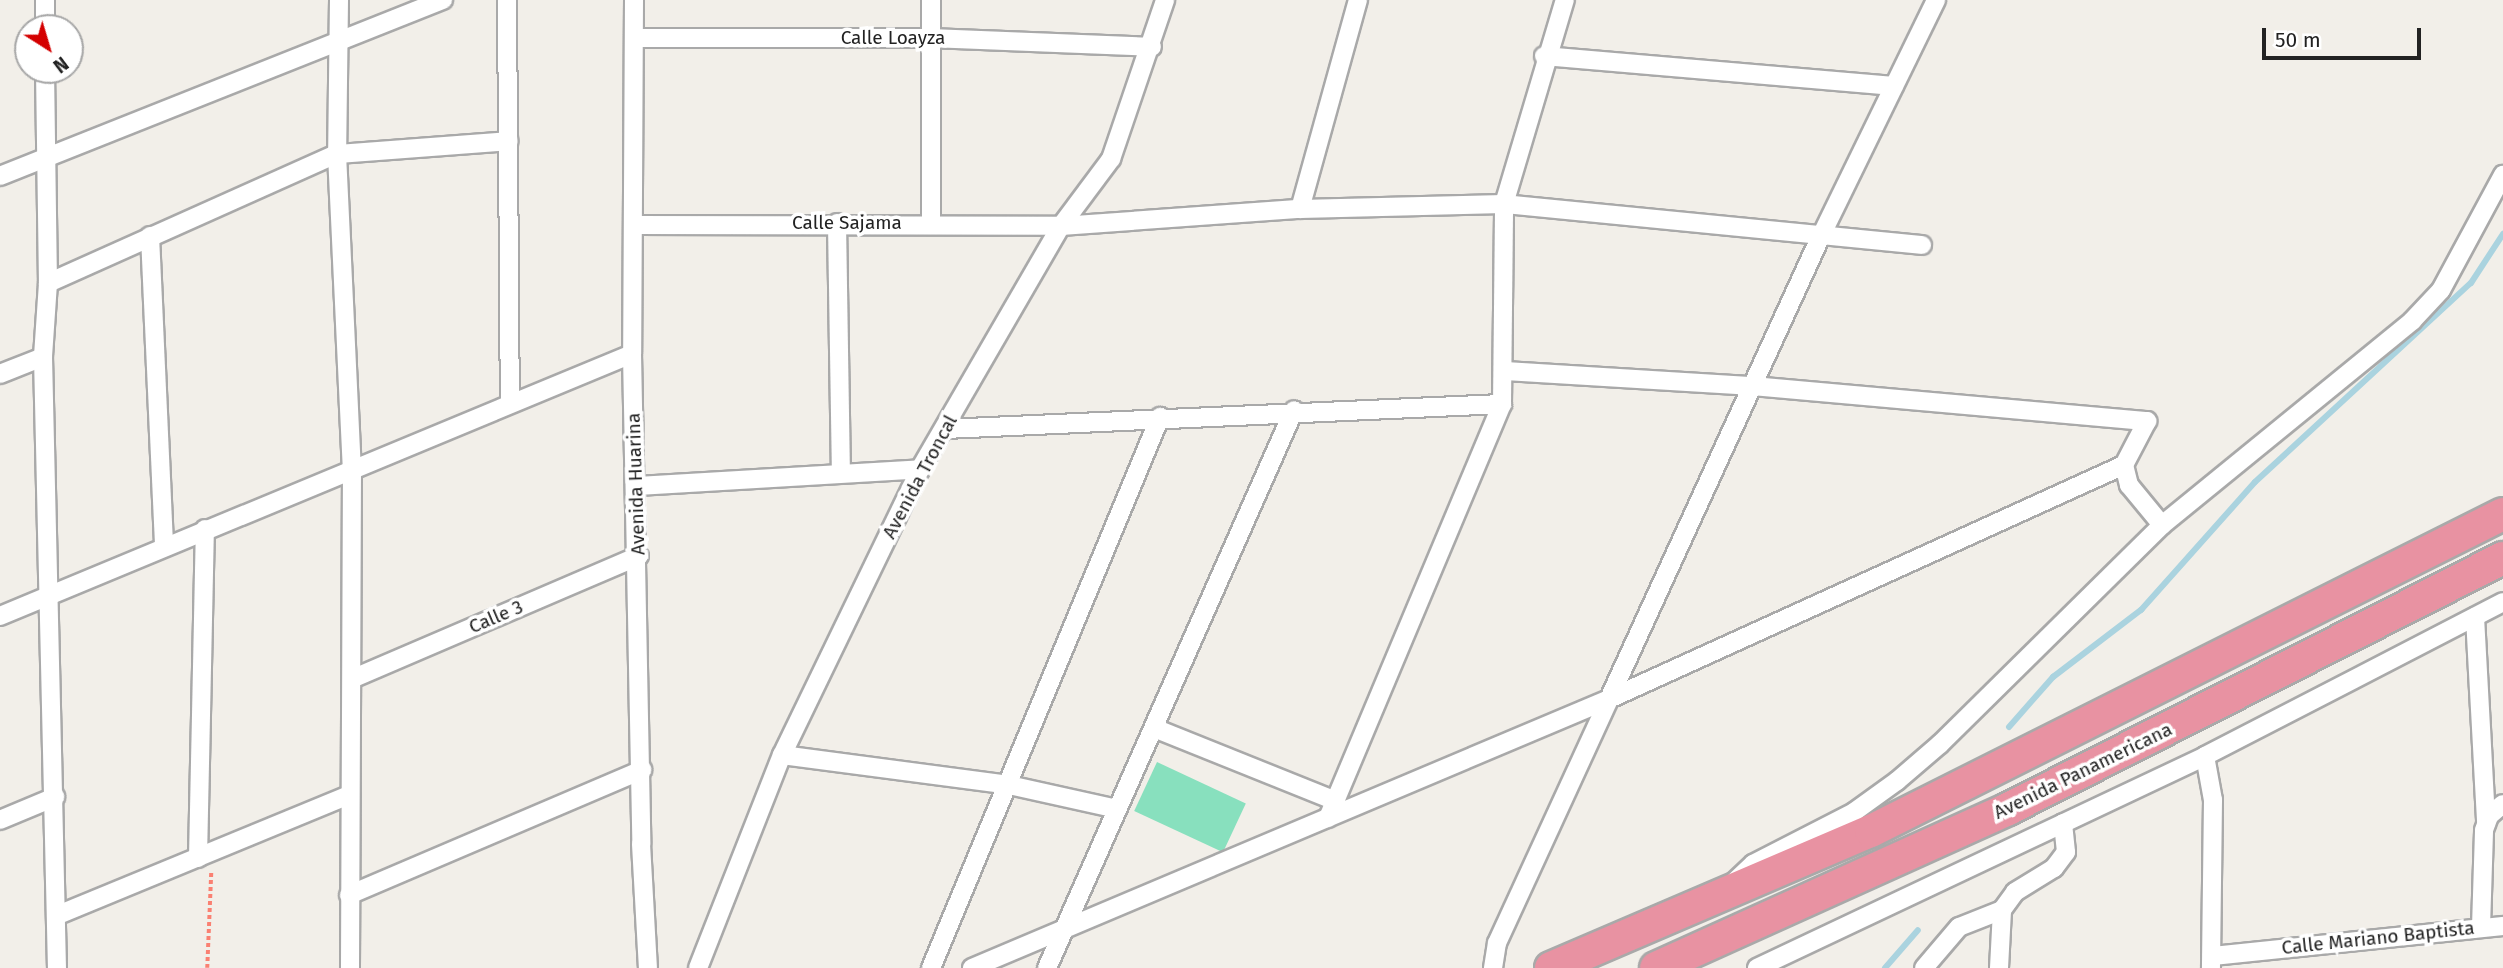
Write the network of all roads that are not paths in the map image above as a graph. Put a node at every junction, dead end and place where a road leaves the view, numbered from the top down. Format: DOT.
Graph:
graph roads {
  1 [pos="339,0"];
  2 [pos="443,0"];
  3 [pos="507,0"];
  4 [pos="634,0"];
  5 [pos="931,0"];
  6 [pos="1165,0"];
  7 [pos="1358,0"];
  8 [pos="1564,0"];
  9 [pos="1936,0"];
  10 [pos="635,38"];
  11 [pos="930,38"];
  12 [pos="338,41"];
  13 [pos="1152,47"];
  14 [pos="1544,56"];
  15 [pos="45,84"];
  16 [pos="1894,86"];
  17 [pos="509,141"];
  18 [pos="337,154"];
  19 [pos="46,157"];
  20 [pos="2503,175"];
  21 [pos="0,176"];
  22 [pos="1504,204"];
  23 [pos="1300,209"];
  24 [pos="837,223"];
  25 [pos="931,223"];
  26 [pos="633,225"];
  27 [pos="1061,226"];
  28 [pos="150,236"];
  29 [pos="1821,237"];
  30 [pos="1922,245"];
  31 [pos="48,283"];
  32 [pos="632,354"];
  33 [pos="43,357"];
  34 [pos="1506,371"];
  35 [pos="0,374"];
  36 [pos="1753,386"];
  37 [pos="510,403"];
  38 [pos="1502,404"];
  39 [pos="1294,410"];
  40 [pos="1160,417"];
  41 [pos="945,429"];
  42 [pos="2124,465"];
  43 [pos="352,468"];
  44 [pos="920,469"];
  45 [pos="841,471"];
  46 [pos="638,486"];
  47 [pos="2503,514"];
  48 [pos="2162,525"];
  49 [pos="205,528"];
  50 [pos="164,545"];
  51 [pos="639,556"];
  52 [pos="2503,558"];
  53 [pos="50,599"];
  54 [pos="2503,602"];
  55 [pos="0,616"];
  56 [pos="2475,617"];
  57 [pos="354,678"];
  58 [pos="1609,699"];
  59 [pos="1154,728"];
  60 [pos="782,755"];
  61 [pos="2205,756"];
  62 [pos="642,770"];
  63 [pos="1009,785"];
  64 [pos="349,795"];
  65 [pos="55,797"];
  66 [pos="1336,801"];
  67 [pos="2503,804"];
  68 [pos="1117,809"];
  69 [pos="1328,818"];
  70 [pos="0,820"];
  71 [pos="2063,823"];
  72 [pos="2486,823"];
  73 [pos="205,855"];
  74 [pos="349,895"];
  75 [pos="1720,896"];
  76 [pos="2002,910"];
  77 [pos="58,915"];
  78 [pos="2503,926"];
  79 [pos="2481,927"];
  80 [pos="1066,928"];
  81 [pos="2212,962"];
  82 [pos="1493,964"];
  83 [pos="57,968"];
  84 [pos="350,968"];
  85 [pos="648,968"];
  86 [pos="698,968"];
  87 [pos="932,968"];
  88 [pos="972,968"];
  89 [pos="1047,968"];
  90 [pos="1475,968"];
  91 [pos="1551,968"];
  92 [pos="1656,968"];
  93 [pos="1757,968"];
  94 [pos="1924,968"];
  95 [pos="1999,968"];
  1 -- 12 [label="street"];
  2 -- 12 [label="street"];
  3 -- 17 [label="street"];
  4 -- 10 [label="street, Avenida Huarina"];
  5 -- 11 [label="street"];
  6 -- 13 [label="street, Avenida Troncal"];
  7 -- 23 [label="street"];
  8 -- 14 [label="street"];
  9 -- 16 [label="street"];
  10 -- 11 [label="street, Calle Loayza"];
  10 -- 26 [label="street, Avenida Huarina"];
  11 -- 13 [label="street, Calle Loayza"];
  11 -- 25 [label="street"];
  12 -- 18 [label="street"];
  12 -- 19 [label="street"];
  13 -- 27 [label="street, Avenida Troncal"];
  14 -- 16 [label="street"];
  14 -- 22 [label="street"];
  15 -- 19 [label="street"];
  16 -- 29 [label="street"];
  17 -- 18 [label="street"];
  17 -- 37 [label="street"];
  18 -- 28 [label="street"];
  18 -- 43 [label="street"];
  19 -- 21 [label="street"];
  19 -- 31 [label="street"];
  20 -- 48 [label="street, Avenida Panamericana"];
  22 -- 23 [label="street, Calle Sajama"];
  22 -- 29 [label="street, Calle Sajama"];
  22 -- 34 [label="street"];
  23 -- 27 [label="street, Calle Sajama"];
  24 -- 25 [label="street, Calle Sajama"];
  24 -- 26 [label="street, Calle Sajama"];
  24 -- 45 [label="street"];
  25 -- 27 [label="street, Calle Sajama"];
  26 -- 32 [label="street, Avenida Huarina"];
  27 -- 41 [label="street, Avenida Troncal"];
  28 -- 31 [label="street"];
  28 -- 50 [label="street"];
  29 -- 30 [label="street, Calle Sajama"];
  29 -- 36 [label="street"];
  31 -- 33 [label="street"];
  32 -- 37 [label="street"];
  32 -- 46 [label="street, Avenida Huarina"];
  33 -- 35 [label="street"];
  33 -- 53 [label="street"];
  34 -- 36 [label="street"];
  34 -- 38 [label="street"];
  36 -- 42 [label="street"];
  36 -- 58 [label="street"];
  37 -- 43 [label="street"];
  38 -- 39 [label="street"];
  38 -- 66 [label="street"];
  39 -- 40 [label="street"];
  39 -- 59 [label="street"];
  40 -- 41 [label="street"];
  40 -- 63 [label="street"];
  41 -- 44 [label="street, Avenida Troncal"];
  42 -- 48 [label="street"];
  42 -- 58 [label="street"];
  43 -- 49 [label="street"];
  43 -- 57 [label="street"];
  44 -- 45 [label="street"];
  44 -- 60 [label="street, Avenida Troncal"];
  45 -- 46 [label="street"];
  46 -- 51 [label="street, Avenida Huarina"];
  47 -- 75 [label="highway, Avenida Panamericana"];
  48 -- 75 [label="street, Avenida Panamericana"];
  49 -- 50 [label="street"];
  49 -- 73 [label="street"];
  50 -- 53 [label="street"];
  51 -- 57 [label="street, Calle 3"];
  51 -- 62 [label="street, Avenida Huarina"];
  52 -- 92 [label="highway, Avenida Panamericana"];
  53 -- 55 [label="street"];
  53 -- 65 [label="street"];
  54 -- 56 [label="street, Avenida Panamericana"];
  56 -- 61 [label="street, Avenida Panamericana"];
  56 -- 72 [label="street"];
  57 -- 64 [label="street"];
  58 -- 69 [label="street"];
  58 -- 82 [label="street"];
  59 -- 66 [label="street"];
  59 -- 68 [label="street"];
  60 -- 63 [label="street"];
  60 -- 86 [label="street, Avenida Troncal"];
  61 -- 71 [label="street, Avenida Panamericana"];
  61 -- 81 [label="street"];
  62 -- 74 [label="street"];
  62 -- 85 [label="street, Avenida Huarina"];
  63 -- 68 [label="street"];
  63 -- 87 [label="street"];
  64 -- 73 [label="street"];
  64 -- 74 [label="street"];
  65 -- 70 [label="street"];
  65 -- 77 [label="street"];
  66 -- 69 [label="street"];
  67 -- 72 [label="street"];
  68 -- 80 [label="street"];
  69 -- 80 [label="street"];
  71 -- 76 [label="street"];
  71 -- 93 [label="street, Avenida Panamericana"];
  72 -- 79 [label="street"];
  73 -- 77 [label="street"];
  74 -- 84 [label="street"];
  75 -- 91 [label="highway, Avenida Panamericana"];
  76 -- 94 [label="street"];
  76 -- 95 [label="street"];
  77 -- 83 [label="street"];
  78 -- 79 [label="street, Calle Mariano Baptista"];
  79 -- 81 [label="street, Calle Mariano Baptista"];
  80 -- 88 [label="street"];
  80 -- 89 [label="street"];
  82 -- 90 [label="street"];
}
